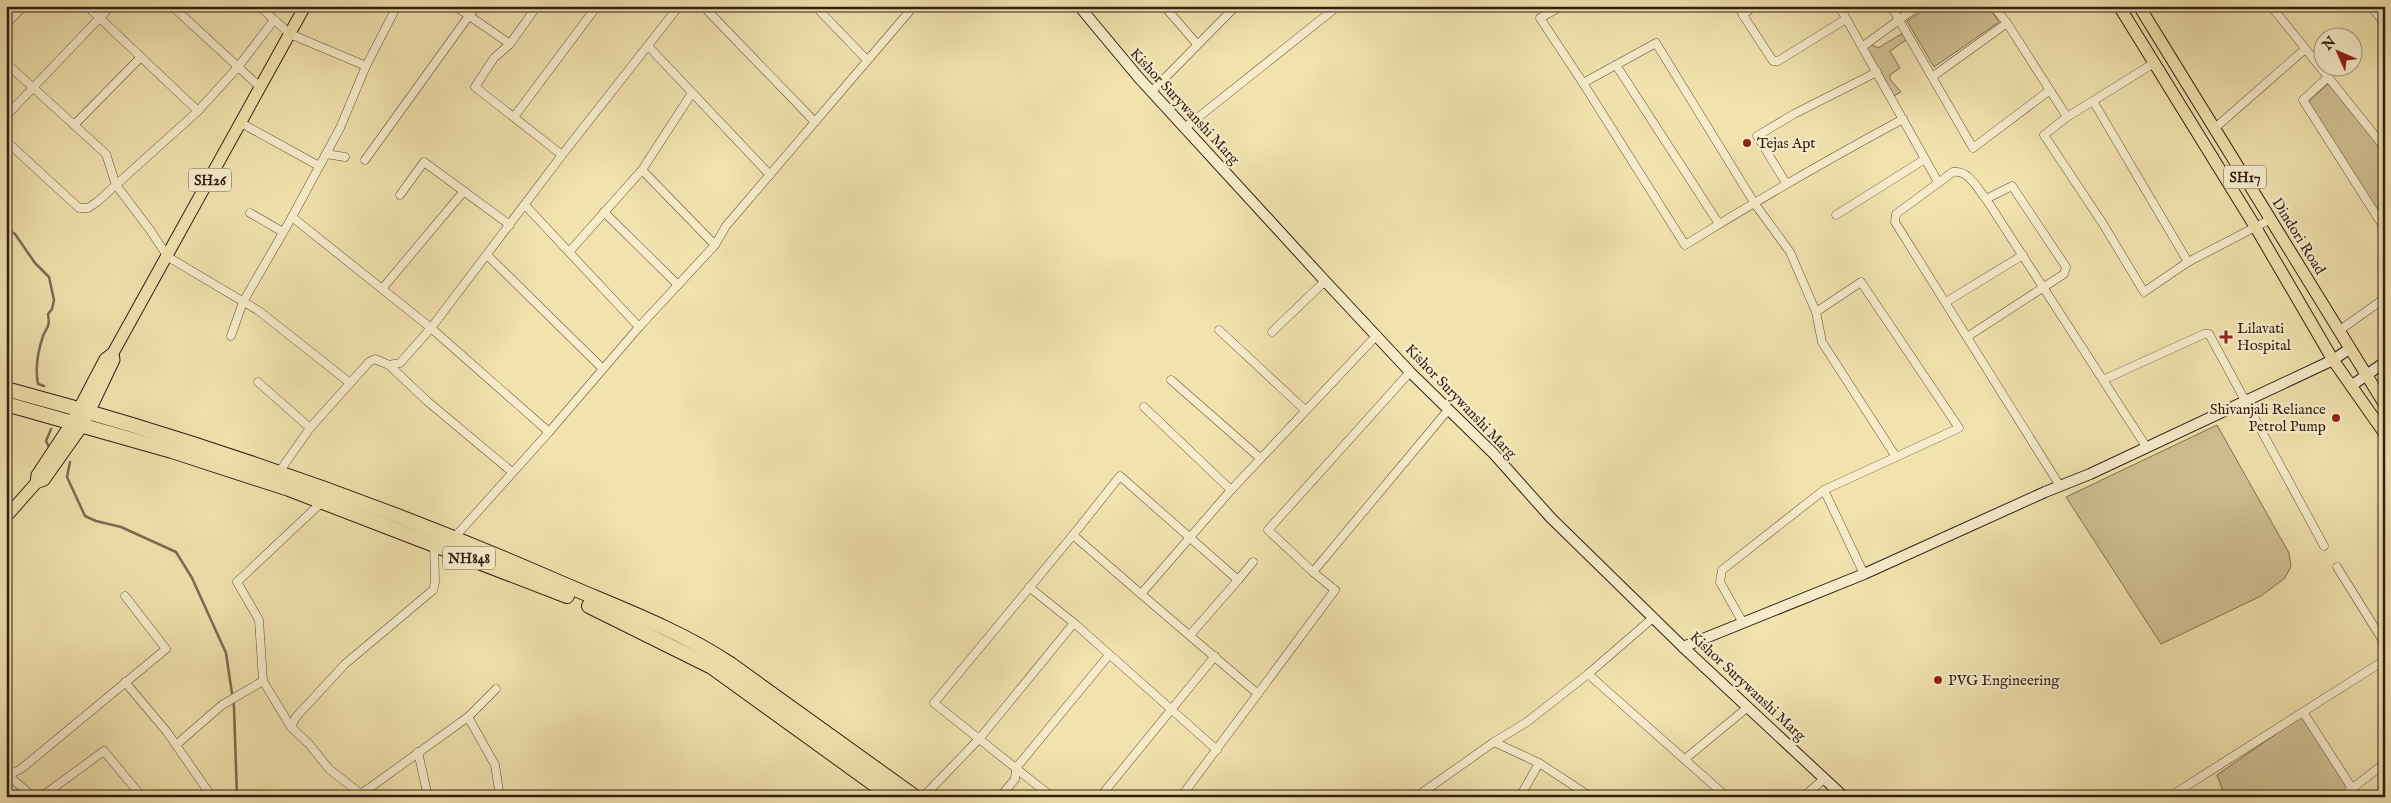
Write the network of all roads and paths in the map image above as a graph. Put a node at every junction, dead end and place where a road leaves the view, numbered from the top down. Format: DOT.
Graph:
graph roads {
  1 [pos="24,6"];
  2 [pos="87,6"];
  3 [pos="111,6"];
  4 [pos="172,6"];
  5 [pos="259,6"];
  6 [pos="305,6"];
  7 [pos="397,6"];
  8 [pos="455,6"];
  9 [pos="476,6"];
  10 [pos="537,6"];
  11 [pos="597,6"];
  12 [pos="679,6"];
  13 [pos="703,6"];
  14 [pos="815,6"];
  15 [pos="914,6"];
  16 [pos="1079,6"];
  17 [pos="1164,6"];
  18 [pos="1236,6"];
  19 [pos="1338,6"];
  20 [pos="1562,6"];
  21 [pos="1738,6"];
  22 [pos="1754,6"];
  23 [pos="1839,6"];
  24 [pos="1891,6"];
  25 [pos="1918,6"];
  26 [pos="1994,6"];
  27 [pos="2119,6"];
  28 [pos="2271,6"];
  29 [pos="2371,6"];
  30 [pos="2142,8"];
  31 [pos="182,9"];
  32 [pos="1743,15"];
  33 [pos="468,17"];
  34 [pos="100,18"];
  35 [pos="1846,19"];
  36 [pos="1899,19"];
  37 [pos="274,20"];
  38 [pos="6,24"];
  39 [pos="2007,24"];
  40 [pos="2385,24"];
  41 [pos="290,34"];
  42 [pos="510,44"];
  43 [pos="1197,44"];
  44 [pos="648,46"];
  45 [pos="1862,46"];
  46 [pos="2306,49"];
  47 [pos="141,57"];
  48 [pos="2314,59"];
  49 [pos="867,60"];
  50 [pos="6,63"];
  51 [pos="2154,63"];
  52 [pos="1616,65"];
  53 [pos="366,66"];
  54 [pos="238,68"];
  55 [pos="1877,72"];
  56 [pos="1932,77"];
  57 [pos="2327,78"];
  58 [pos="2329,78"];
  59 [pos="1583,83"];
  60 [pos="260,87"];
  61 [pos="34,88"];
  62 [pos="2050,90"];
  63 [pos="1152,91"];
  64 [pos="692,93"];
  65 [pos="2093,101"];
  66 [pos="198,111"];
  67 [pos="6,116"];
  68 [pos="514,117"];
  69 [pos="2067,117"];
  70 [pos="1903,119"];
  71 [pos="815,122"];
  72 [pos="241,123"];
  73 [pos="74,124"];
  74 [pos="1186,127"];
  75 [pos="2215,128"];
  76 [pos="6,141"];
  77 [pos="2385,148"];
  78 [pos="326,154"];
  79 [pos="562,155"];
  80 [pos="346,157"];
  81 [pos="1925,158"];
  82 [pos="365,160"];
  83 [pos="319,166"];
  84 [pos="642,170"];
  85 [pos="770,175"];
  86 [pos="1938,182"];
  87 [pos="1786,183"];
  88 [pos="116,185"];
  89 [pos="464,191"];
  90 [pos="400,195"];
  91 [pos="1986,199"];
  92 [pos="1755,204"];
  93 [pos="525,205"];
  94 [pos="604,212"];
  95 [pos="250,213"];
  96 [pos="1836,216"];
  97 [pos="292,217"];
  98 [pos="2271,220"];
  99 [pos="1719,224"];
  100 [pos="510,226"];
  101 [pos="2256,228"];
  102 [pos="2385,229"];
  103 [pos="283,232"];
  104 [pos="716,245"];
  105 [pos="569,252"];
  106 [pos="487,255"];
  107 [pos="2023,255"];
  108 [pos="168,257"];
  109 [pos="2188,262"];
  110 [pos="1325,281"];
  111 [pos="678,285"];
  112 [pos="2044,287"];
  113 [pos="382,289"];
  114 [pos="2385,298"];
  115 [pos="243,302"];
  116 [pos="1946,302"];
  117 [pos="1816,312"];
  118 [pos="639,327"];
  119 [pos="431,328"];
  120 [pos="1219,330"];
  121 [pos="2340,330"];
  122 [pos="1272,332"];
  123 [pos="1377,335"];
  124 [pos="231,336"];
  125 [pos="1967,337"];
  126 [pos="2349,349"];
  127 [pos="2334,360"];
  128 [pos="2385,362"];
  129 [pos="389,365"];
  130 [pos="603,369"];
  131 [pos="1410,372"];
  132 [pos="2367,377"];
  133 [pos="1171,380"];
  134 [pos="2103,380"];
  135 [pos="258,382"];
  136 [pos="350,383"];
  137 [pos="2351,386"];
  138 [pos="6,389"];
  139 [pos="2245,402"];
  140 [pos="6,404"];
  141 [pos="2385,405"];
  142 [pos="1144,407"];
  143 [pos="85,410"];
  144 [pos="1305,410"];
  145 [pos="1448,410"];
  146 [pos="78,423"];
  147 [pos="310,428"];
  148 [pos="549,432"];
  149 [pos="2385,434"];
  150 [pos="2147,448"];
  151 [pos="1260,458"];
  152 [pos="1896,458"];
  153 [pos="512,472"];
  154 [pos="276,478"];
  155 [pos="2060,486"];
  156 [pos="1231,490"];
  157 [pos="1824,490"];
  158 [pos="323,501"];
  159 [pos="6,518"];
  160 [pos="1073,535"];
  161 [pos="1188,538"];
  162 [pos="453,539"];
  163 [pos="434,544"];
  164 [pos="2324,546"];
  165 [pos="1253,562"];
  166 [pos="2337,566"];
  167 [pos="1313,572"];
  168 [pos="1864,574"];
  169 [pos="1238,580"];
  170 [pos="1029,587"];
  171 [pos="1141,594"];
  172 [pos="125,596"];
  173 [pos="1654,617"];
  174 [pos="1074,623"];
  175 [pos="1743,623"];
  176 [pos="1190,634"];
  177 [pos="2385,644"];
  178 [pos="1683,647"];
  179 [pos="1109,655"];
  180 [pos="1216,656"];
  181 [pos="2385,660"];
  182 [pos="1588,674"];
  183 [pos="263,681"];
  184 [pos="126,682"];
  185 [pos="496,689"];
  186 [pos="1258,694"];
  187 [pos="1748,707"];
  188 [pos="1171,709"];
  189 [pos="2303,712"];
  190 [pos="468,717"];
  191 [pos="291,727"];
  192 [pos="980,738"];
  193 [pos="1494,742"];
  194 [pos="176,745"];
  195 [pos="1217,750"];
  196 [pos="418,752"];
  197 [pos="1685,759"];
  198 [pos="1539,763"];
  199 [pos="2385,763"];
  200 [pos="1016,768"];
  201 [pos="8,776"];
  202 [pos="1824,779"];
  203 [pos="2352,788"];
  204 [pos="33,797"];
  205 [pos="41,797"];
  206 [pos="142,797"];
  207 [pos="212,797"];
  208 [pos="428,797"];
  209 [pos="500,797"];
  210 [pos="892,797"];
  211 [pos="915,797"];
  212 [pos="923,797"];
  213 [pos="1000,797"];
  214 [pos="1052,797"];
  215 [pos="1100,797"];
  216 [pos="1181,797"];
  217 [pos="1416,797"];
  218 [pos="1520,797"];
  219 [pos="1591,797"];
  220 [pos="1727,797"];
  221 [pos="1803,797"];
  222 [pos="1844,797"];
  223 [pos="2169,797"];
  224 [pos="2341,797"];
  1 -- 38 [label="street"];
  2 -- 34 [label="street"];
  3 -- 34 [label="street"];
  4 -- 31 [label="street"];
  5 -- 37 [label="street"];
  6 -- 41 [label="main road, SH26"];
  7 -- 53 [label="street"];
  8 -- 33 [label="street"];
  9 -- 33 [label="street"];
  10 -- 42 [label="street"];
  11 -- 68 [label="street"];
  12 -- 44 [label="street"];
  13 -- 71 [label="street"];
  14 -- 49 [label="street"];
  15 -- 49 [label="street"];
  16 -- 63 [label="street, Kishor Surywanshi Marg"];
  17 -- 43 [label="street"];
  18 -- 43 [label="street"];
  19 -- 74 [label="street"];
  20 -- 59 [label="street"];
  21 -- 32 [label="street"];
  22 -- 32 [label="street"];
  23 -- 35 [label="street"];
  24 -- 36 [label="street"];
  25 -- 36 [label="street"];
  26 -- 39 [label="street"];
  27 -- 51 [label="main road"];
  28 -- 46 [label="street"];
  29 -- 40 [label="street"];
  30 -- 75 [label="main road, Dindori Road / SH17"];
  31 -- 54 [label="street"];
  32 -- 35 [label="street"];
  33 -- 42 [label="street"];
  33 -- 82 [label="street"];
  34 -- 47 [label="street"];
  34 -- 61 [label="street"];
  35 -- 45 [label="street"];
  36 -- 45 [label="street"];
  36 -- 56 [label="street"];
  37 -- 41 [label="street"];
  37 -- 54 [label="street"];
  39 -- 56 [label="street"];
  39 -- 62 [label="street"];
  41 -- 53 [label="street"];
  41 -- 60 [label="main road, SH26"];
  42 -- 68 [label="street"];
  43 -- 63 [label="street"];
  44 -- 64 [label="street"];
  44 -- 79 [label="street"];
  45 -- 55 [label="street"];
  46 -- 48 [label="street"];
  46 -- 75 [label="street"];
  47 -- 66 [label="street"];
  47 -- 73 [label="street"];
  49 -- 71 [label="street"];
  50 -- 61 [label="street"];
  51 -- 65 [label="street"];
  51 -- 101 [label="main road"];
  52 -- 59 [label="street"];
  52 -- 92 [label="street"];
  52 -- 99 [label="street"];
  53 -- 78 [label="street"];
  54 -- 60 [label="street"];
  54 -- 66 [label="street"];
  55 -- 70 [label="street"];
  55 -- 87 [label="street"];
  56 -- 62 [label="street"];
  57 -- 102 [label="street"];
  58 -- 77 [label="street"];
  59 -- 99 [label="street"];
  60 -- 72 [label="main road, SH26"];
  61 -- 67 [label="street"];
  61 -- 73 [label="street"];
  62 -- 69 [label="street"];
  63 -- 74 [label="street, Kishor Surywanshi Marg"];
  64 -- 84 [label="street"];
  64 -- 85 [label="street"];
  65 -- 69 [label="street"];
  65 -- 109 [label="street"];
  66 -- 88 [label="street"];
  68 -- 79 [label="street"];
  69 -- 109 [label="street"];
  70 -- 81 [label="street"];
  70 -- 87 [label="street"];
  71 -- 85 [label="street"];
  72 -- 83 [label="street"];
  72 -- 108 [label="main road, SH26"];
  73 -- 88 [label="street"];
  74 -- 110 [label="street, Kishor Surywanshi Marg"];
  75 -- 98 [label="main road, Dindori Road / SH17"];
  76 -- 88 [label="street"];
  78 -- 80 [label="street"];
  78 -- 83 [label="street"];
  79 -- 93 [label="street"];
  81 -- 86 [label="street"];
  81 -- 96 [label="street"];
  83 -- 97 [label="street"];
  84 -- 94 [label="street"];
  84 -- 104 [label="street"];
  85 -- 104 [label="street"];
  86 -- 91 [label="street"];
  86 -- 116 [label="street"];
  87 -- 92 [label="street"];
  88 -- 108 [label="street"];
  89 -- 90 [label="street"];
  89 -- 100 [label="street"];
  89 -- 113 [label="street"];
  91 -- 107 [label="street"];
  91 -- 112 [label="street"];
  92 -- 99 [label="street"];
  92 -- 117 [label="street"];
  93 -- 100 [label="street"];
  93 -- 105 [label="street"];
  94 -- 105 [label="street"];
  94 -- 111 [label="street"];
  95 -- 103 [label="street"];
  97 -- 103 [label="street"];
  97 -- 113 [label="street"];
  98 -- 101 [label="street"];
  98 -- 121 [label="main road, Dindori Road / SH17"];
  100 -- 106 [label="street"];
  101 -- 109 [label="street"];
  101 -- 127 [label="main road"];
  103 -- 115 [label="street"];
  104 -- 111 [label="street"];
  105 -- 118 [label="street"];
  106 -- 119 [label="street"];
  106 -- 130 [label="street"];
  107 -- 112 [label="street"];
  107 -- 116 [label="street"];
  108 -- 115 [label="street"];
  108 -- 143 [label="main road, SH26"];
  110 -- 122 [label="street"];
  110 -- 123 [label="street, Kishor Surywanshi Marg"];
  111 -- 118 [label="street"];
  112 -- 125 [label="street"];
  112 -- 134 [label="street"];
  113 -- 119 [label="street"];
  114 -- 121 [label="street"];
  115 -- 124 [label="street"];
  115 -- 136 [label="street"];
  116 -- 125 [label="street"];
  117 -- 152 [label="street"];
  117 -- 152 [label="street"];
  118 -- 130 [label="street"];
  119 -- 129 [label="street"];
  119 -- 148 [label="street"];
  120 -- 144 [label="street"];
  121 -- 126 [label="main road, Dindori Road / SH17"];
  123 -- 131 [label="street, Kishor Surywanshi Marg"];
  123 -- 144 [label="street"];
  125 -- 155 [label="street"];
  126 -- 127 [label="street"];
  126 -- 132 [label="main road, Dindori Road / SH17"];
  127 -- 137 [label="main road"];
  127 -- 139 [label="street"];
  128 -- 132 [label="street"];
  129 -- 136 [label="street"];
  129 -- 153 [label="street"];
  130 -- 148 [label="street"];
  131 -- 145 [label="street, Kishor Surywanshi Marg"];
  131 -- 167 [label="street"];
  132 -- 137 [label="street"];
  132 -- 141 [label="main road, Dindori Road / SH17"];
  133 -- 151 [label="street"];
  134 -- 139 [label="street"];
  134 -- 150 [label="street"];
  135 -- 147 [label="street"];
  136 -- 147 [label="street"];
  137 -- 149 [label="main road"];
  138 -- 143 [label="highway, NH848"];
  139 -- 150 [label="street"];
  139 -- 164 [label="street"];
  140 -- 146 [label="highway, NH848"];
  142 -- 156 [label="street"];
  143 -- 146 [label="main road, SH26"];
  143 -- 154 [label="highway, NH848"];
  144 -- 151 [label="street"];
  145 -- 167 [label="street"];
  145 -- 173 [label="street, Kishor Surywanshi Marg"];
  146 -- 154 [label="highway, NH848"];
  146 -- 159 [label="main road, SH26"];
  147 -- 154 [label="street"];
  148 -- 153 [label="street"];
  150 -- 155 [label="street"];
  151 -- 156 [label="street"];
  152 -- 157 [label="street"];
  153 -- 162 [label="street"];
  154 -- 158 [label="highway, NH848"];
  154 -- 162 [label="highway, NH848"];
  155 -- 168 [label="street"];
  156 -- 161 [label="street"];
  157 -- 168 [label="street"];
  157 -- 175 [label="street"];
  158 -- 163 [label="highway, NH848"];
  158 -- 183 [label="street"];
  160 -- 161 [label="street"];
  160 -- 170 [label="street"];
  160 -- 171 [label="street"];
  161 -- 169 [label="street"];
  161 -- 171 [label="street"];
  162 -- 211 [label="highway, NH848"];
  163 -- 191 [label="street"];
  163 -- 210 [label="highway, NH848"];
  165 -- 169 [label="street"];
  166 -- 177 [label="street"];
  167 -- 186 [label="street"];
  168 -- 175 [label="street"];
  169 -- 176 [label="street"];
  170 -- 174 [label="street"];
  170 -- 192 [label="street"];
  171 -- 176 [label="street"];
  172 -- 184 [label="street"];
  173 -- 178 [label="street, Kishor Surywanshi Marg"];
  173 -- 182 [label="street"];
  174 -- 179 [label="street"];
  174 -- 192 [label="street"];
  175 -- 178 [label="street"];
  176 -- 180 [label="street"];
  178 -- 187 [label="street, Kishor Surywanshi Marg"];
  179 -- 188 [label="street"];
  179 -- 200 [label="street"];
  180 -- 186 [label="street"];
  180 -- 188 [label="street"];
  181 -- 189 [label="street"];
  182 -- 193 [label="street"];
  182 -- 197 [label="street"];
  183 -- 191 [label="street"];
  183 -- 194 [label="street"];
  184 -- 194 [label="street"];
  184 -- 201 [label="street"];
  185 -- 190 [label="street"];
  186 -- 195 [label="street"];
  187 -- 197 [label="street"];
  187 -- 202 [label="street, Kishor Surywanshi Marg"];
  188 -- 195 [label="street"];
  188 -- 215 [label="street"];
  189 -- 203 [label="street"];
  189 -- 223 [label="street"];
  190 -- 196 [label="street"];
  190 -- 209 [label="street"];
  191 -- 196 [label="street"];
  192 -- 200 [label="street"];
  192 -- 212 [label="street"];
  193 -- 198 [label="street"];
  193 -- 217 [label="street"];
  194 -- 207 [label="street"];
  195 -- 216 [label="street"];
  196 -- 208 [label="street"];
  197 -- 220 [label="street"];
  198 -- 218 [label="street"];
  198 -- 219 [label="street"];
  199 -- 203 [label="street"];
  200 -- 213 [label="street"];
  200 -- 214 [label="street"];
  201 -- 204 [label="street"];
  202 -- 221 [label="street"];
  202 -- 222 [label="street, Kishor Surywanshi Marg"];
  203 -- 224 [label="street"];
  205 -- 206 [label="street"];
}
